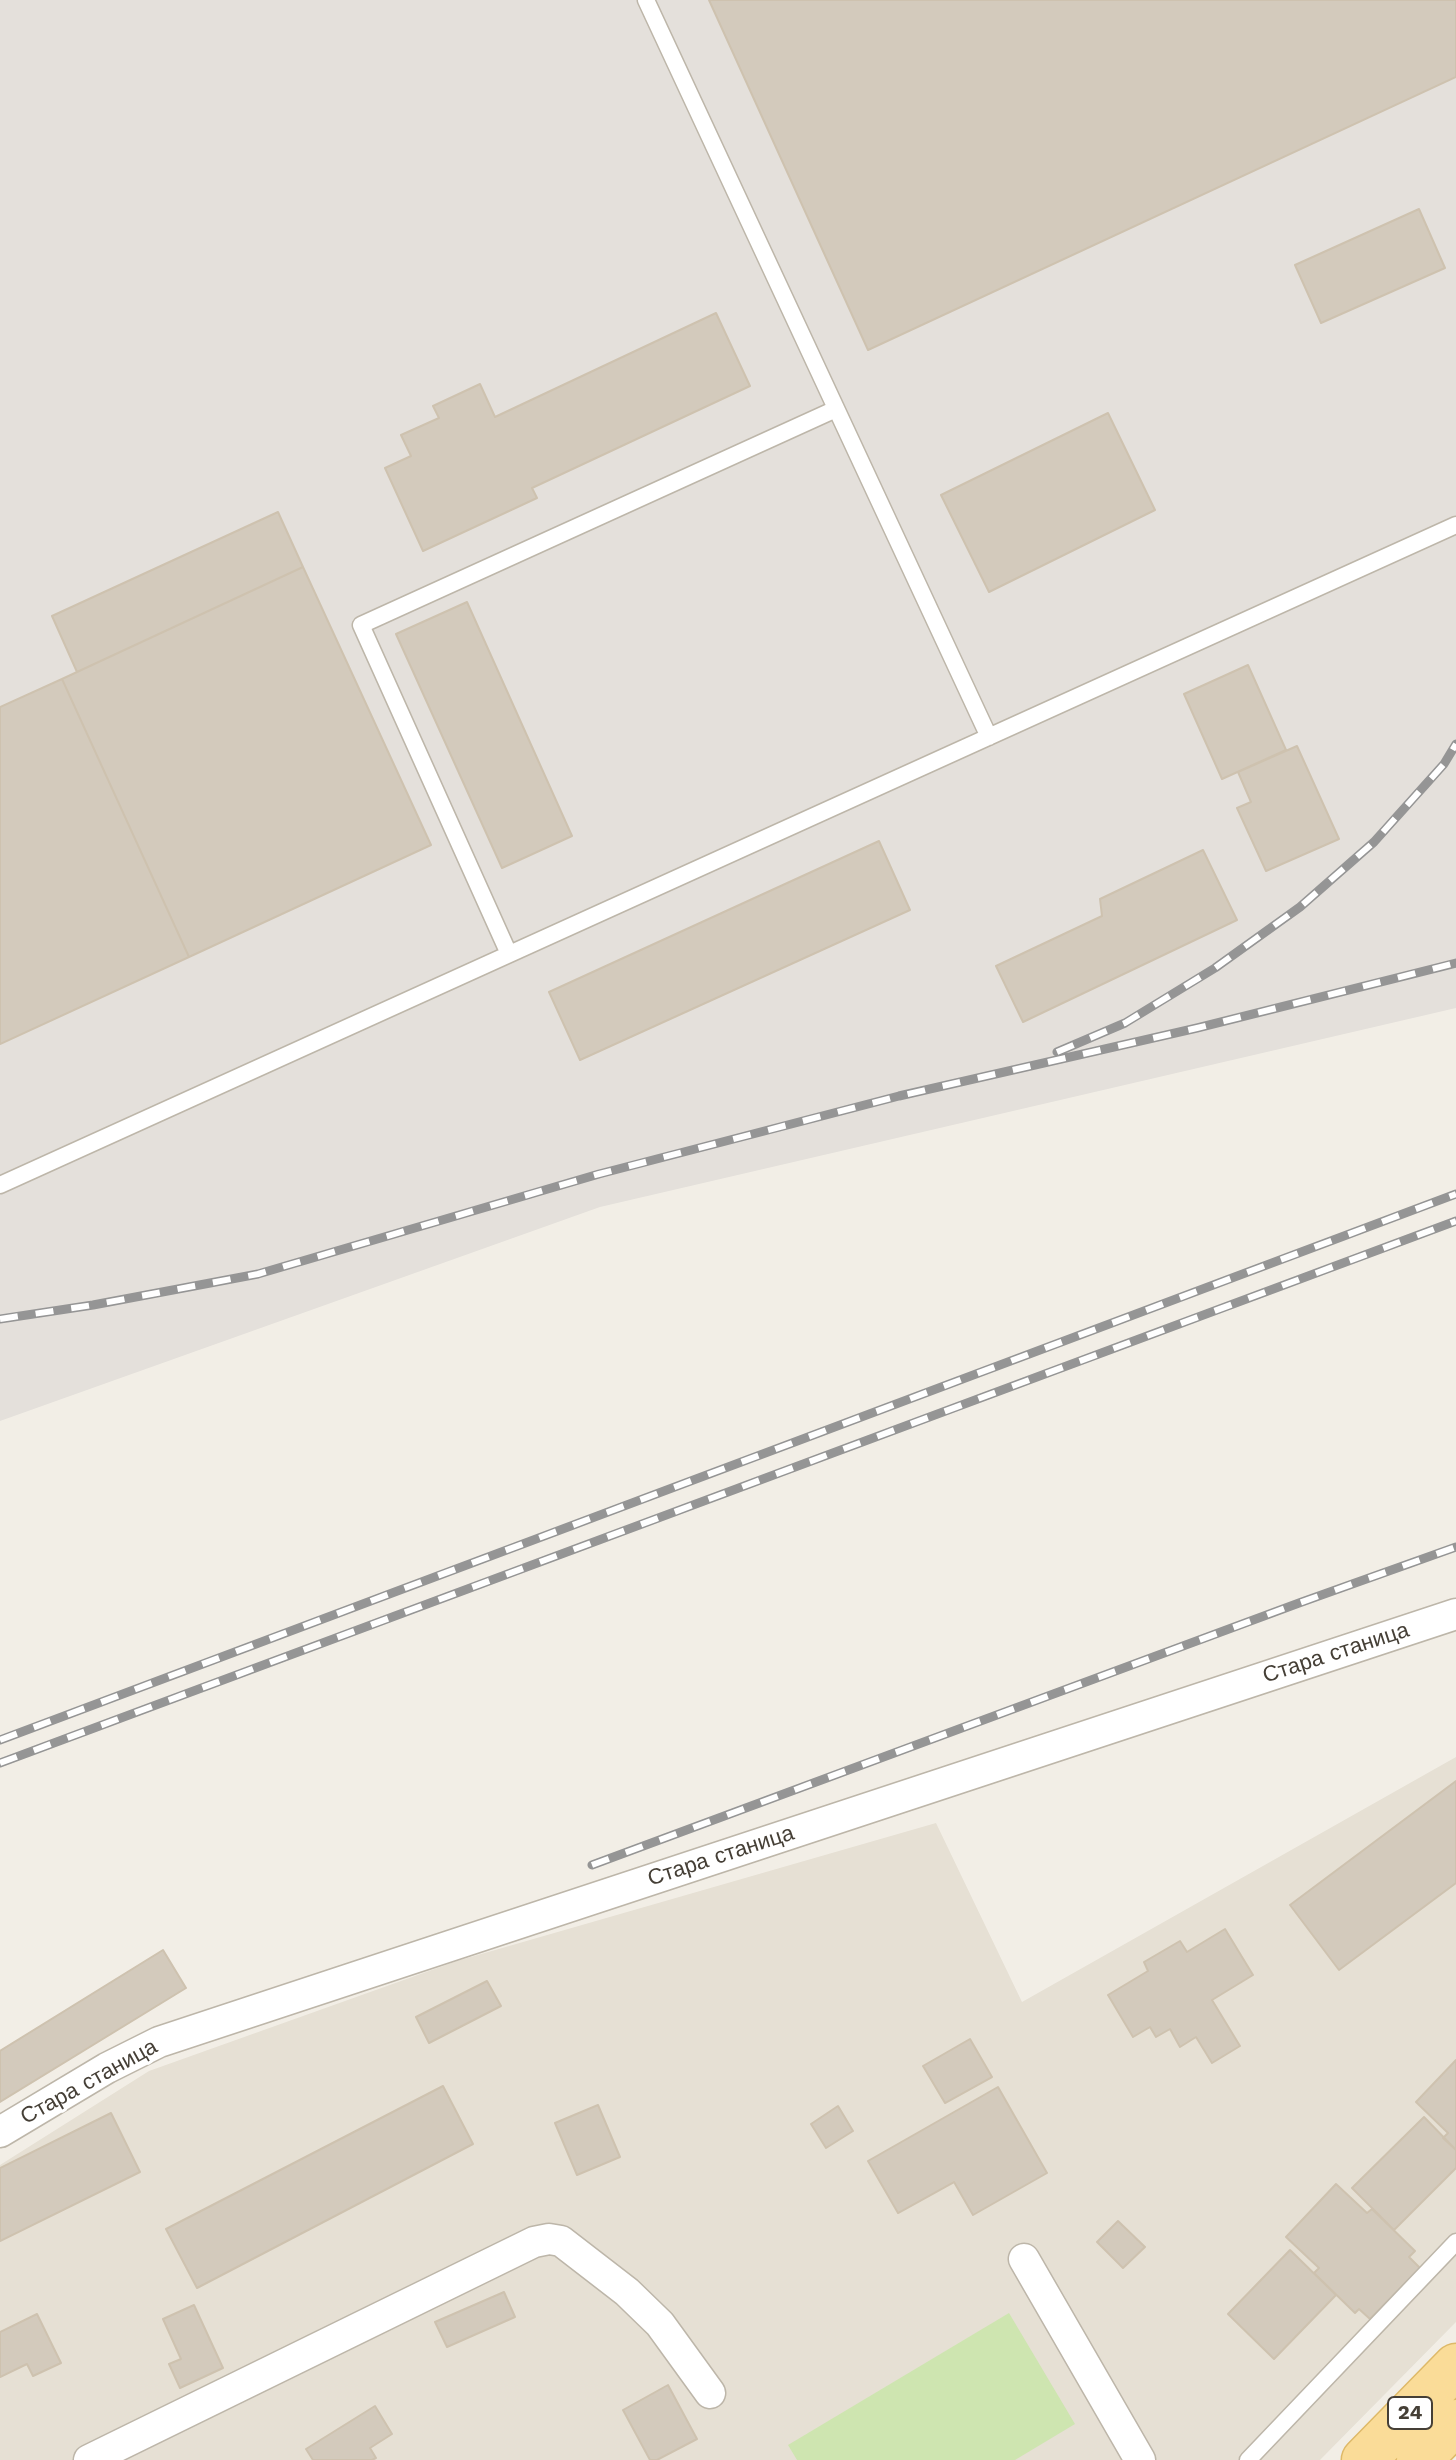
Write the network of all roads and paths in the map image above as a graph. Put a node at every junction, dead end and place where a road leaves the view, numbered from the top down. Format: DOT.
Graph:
graph roads {
  1 [pos="646,0"];
  2 [pos="836,409"];
  3 [pos="1456,525"];
  4 [pos="989,737"];
  5 [pos="509,954"];
  6 [pos="0,1185"];
  7 [pos="1456,1614"];
  8 [pos="0,2132"];
  9 [pos="1456,2242"];
  10 [pos="1024,2259"];
  11 [pos="1456,2366"];
  12 [pos="710,2393"];
  13 [pos="1456,2422"];
  14 [pos="89,2460"];
  15 [pos="1140,2460"];
  16 [pos="1248,2460"];
  17 [pos="1364,2460"];
  18 [pos="1419,2460"];
  1 -- 2 [label="lane"];
  2 -- 4 [label="lane"];
  2 -- 5 [label="lane"];
  3 -- 4 [label="lane"];
  4 -- 5 [label="lane"];
  5 -- 6 [label="lane"];
  7 -- 8 [label="street, Стара станица"];
  9 -- 16 [label="lane"];
  10 -- 15 [label="street"];
  11 -- 17 [label="main road, 24"];
  12 -- 14 [label="street"];
  13 -- 18 [label="main road, 24"];
}
